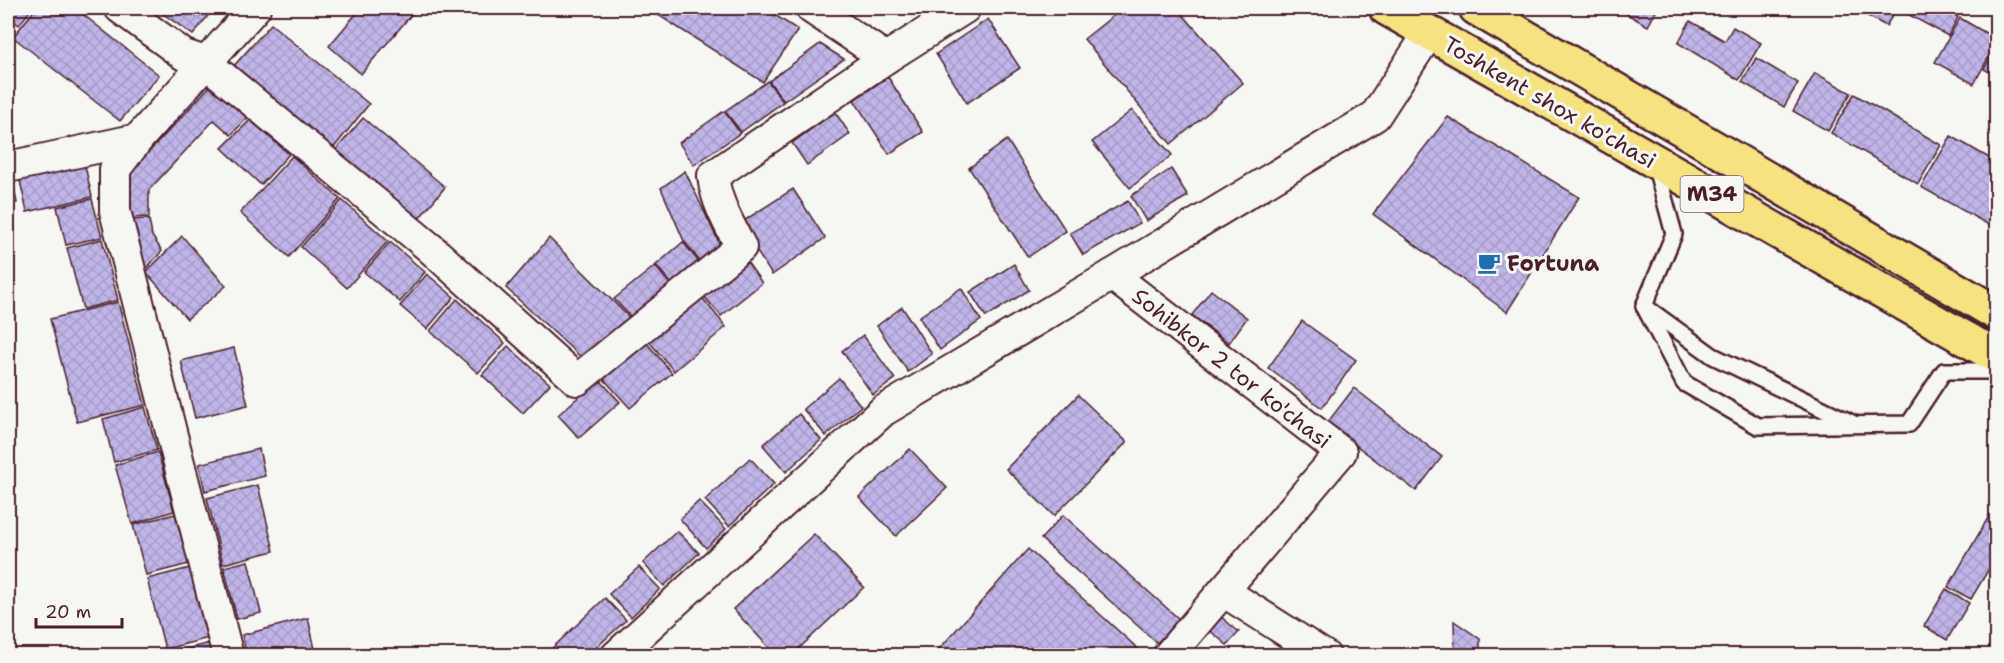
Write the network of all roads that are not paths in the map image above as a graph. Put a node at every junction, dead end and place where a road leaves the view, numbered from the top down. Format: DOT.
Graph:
graph roads {
  1 [pos="120,8"];
  2 [pos="255,8"];
  3 [pos="811,8"];
  4 [pos="965,8"];
  5 [pos="1386,8"];
  6 [pos="1476,8"];
  7 [pos="1428,33"];
  8 [pos="886,58"];
  9 [pos="205,62"];
  10 [pos="138,139"];
  11 [pos="1654,161"];
  12 [pos="8,167"];
  13 [pos="1112,275"];
  14 [pos="1644,306"];
  15 [pos="1996,313"];
  16 [pos="1996,356"];
  17 [pos="1996,371"];
  18 [pos="1857,425"];
  19 [pos="1223,591"];
  20 [pos="228,656"];
  21 [pos="616,656"];
  22 [pos="1168,656"];
  23 [pos="1325,656"];
  1 -- 9 [label="street"];
  2 -- 9 [label="street"];
  3 -- 8 [label="street"];
  4 -- 8 [label="street"];
  5 -- 7 [label="main road, Toshkent shox ko'chasi / M34"];
  6 -- 15 [label="main road, Toshkent shox ko'chasi / M34"];
  7 -- 11 [label="main road, Toshkent shox ko'chasi / M34"];
  7 -- 13 [label="street"];
  8 -- 9 [label="street"];
  9 -- 10 [label="street"];
  10 -- 12 [label="street"];
  10 -- 20 [label="street"];
  11 -- 14 [label="lane"];
  11 -- 16 [label="main road, Toshkent shox ko'chasi / M34"];
  13 -- 19 [label="street, Sohibkor 2 tor ko'chasi"];
  13 -- 21 [label="street"];
  14 -- 18 [label="lane"];
  14 -- 18 [label="lane"];
  17 -- 18 [label="lane"];
  19 -- 22 [label="street, Sohibkor 2 tor ko'chasi"];
  19 -- 23 [label="street"];
}
